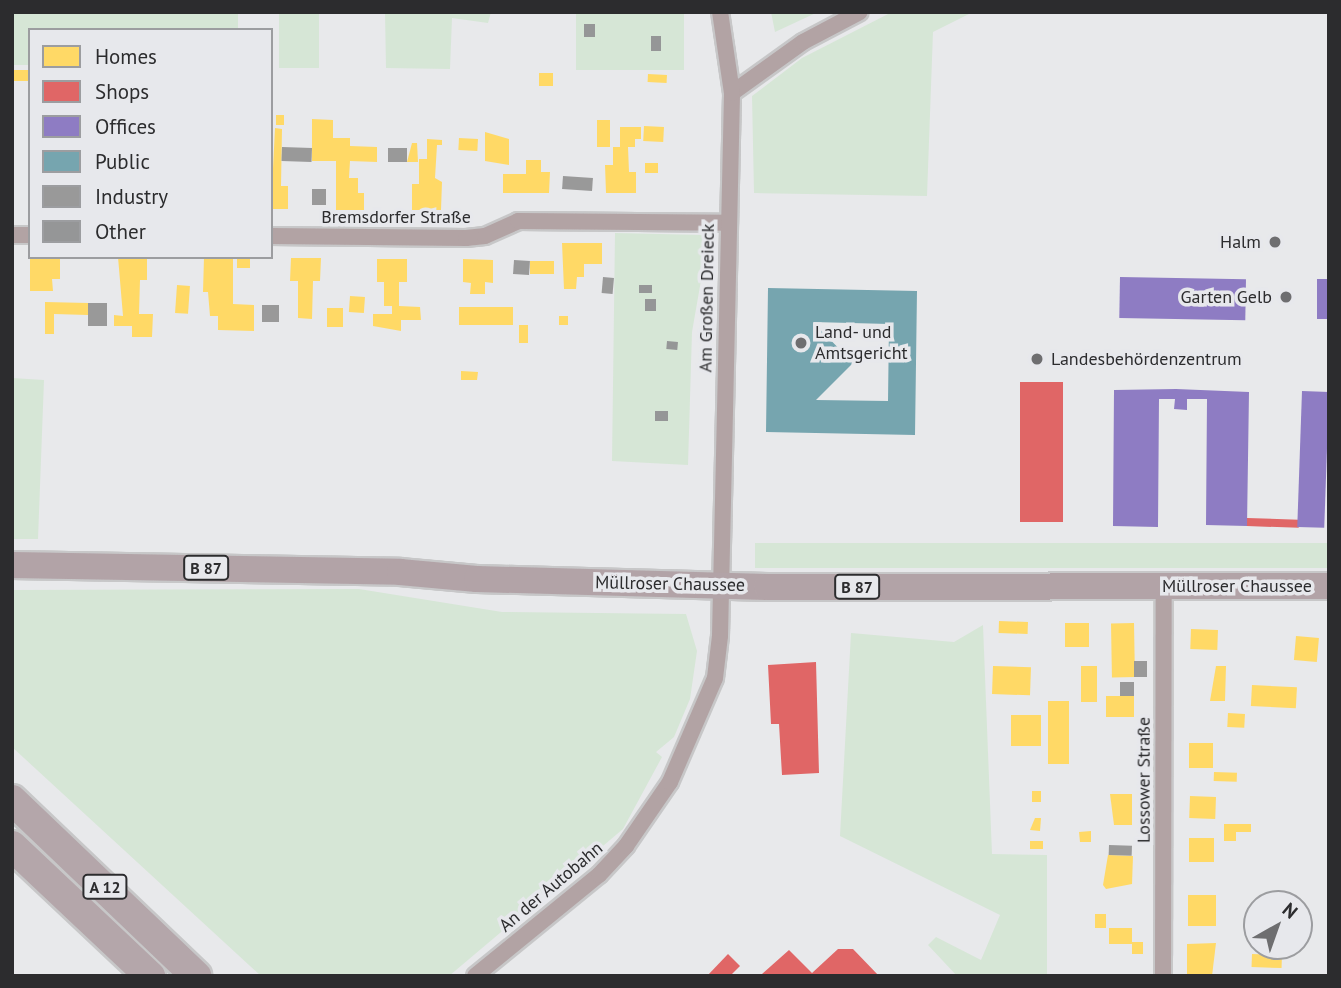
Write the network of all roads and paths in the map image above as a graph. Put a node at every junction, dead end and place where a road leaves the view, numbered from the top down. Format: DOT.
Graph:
graph roads {
  1 [pos="720,12"];
  2 [pos="860,12"];
  3 [pos="732,93"];
  4 [pos="727,223"];
  5 [pos="273,236"];
  6 [pos="12,565"];
  7 [pos="1164,585"];
  8 [pos="722,586"];
  9 [pos="1329,586"];
  10 [pos="12,800"];
  11 [pos="12,846"];
  12 [pos="150,976"];
  13 [pos="196,976"];
  14 [pos="475,976"];
  15 [pos="1163,976"];
  1 -- 3 [label="street, Am Großen Dreieck"];
  2 -- 3 [label="street"];
  3 -- 4 [label="street, Am Großen Dreieck"];
  4 -- 5 [label="street, Bremsdorfer Straße"];
  4 -- 8 [label="street, Am Großen Dreieck"];
  6 -- 8 [label="main road, Müllroser Chaussee / B 87"];
  7 -- 8 [label="main road, Müllroser Chaussee / B 87"];
  7 -- 9 [label="main road, Müllroser Chaussee / B 87"];
  7 -- 15 [label="street, Lossower Straße"];
  8 -- 14 [label="street, An der Autobahn"];
  10 -- 13 [label="highway, A 12"];
  11 -- 12 [label="highway, A 12"];
}
